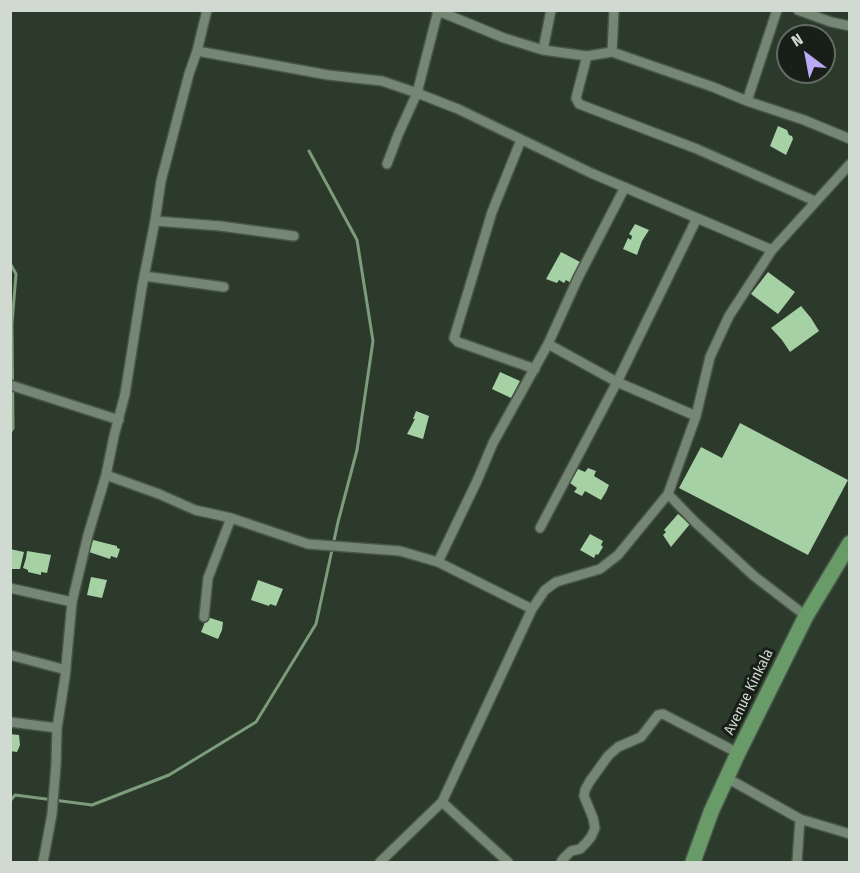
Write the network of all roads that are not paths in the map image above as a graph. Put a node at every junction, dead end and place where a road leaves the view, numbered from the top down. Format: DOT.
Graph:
graph roads {
  1 [pos="207,10"];
  2 [pos="550,10"];
  3 [pos="614,10"];
  4 [pos="777,10"];
  5 [pos="798,10"];
  6 [pos="437,11"];
  7 [pos="849,26"];
  8 [pos="543,50"];
  9 [pos="197,51"];
  10 [pos="612,52"];
  11 [pos="588,57"];
  12 [pos="417,93"];
  13 [pos="747,101"];
  14 [pos="849,139"];
  15 [pos="521,140"];
  16 [pos="387,164"];
  17 [pos="849,164"];
  18 [pos="625,188"];
  19 [pos="815,201"];
  20 [pos="697,218"];
  21 [pos="155,221"];
  22 [pos="294,236"];
  23 [pos="772,250"];
  24 [pos="144,276"];
  25 [pos="224,287"];
  26 [pos="548,344"];
  27 [pos="535,369"];
  28 [pos="617,382"];
  29 [pos="10,385"];
  30 [pos="696,416"];
  31 [pos="119,420"];
  32 [pos="106,475"];
  33 [pos="668,494"];
  34 [pos="231,518"];
  35 [pos="540,528"];
  36 [pos="849,543"];
  37 [pos="438,562"];
  38 [pos="10,588"];
  39 [pos="72,602"];
  40 [pos="532,609"];
  41 [pos="806,616"];
  42 [pos="204,617"];
  43 [pos="10,655"];
  44 [pos="66,670"];
  45 [pos="10,722"];
  46 [pos="57,728"];
  47 [pos="738,753"];
  48 [pos="728,778"];
  49 [pos="442,802"];
  50 [pos="800,819"];
  51 [pos="849,834"];
  52 [pos="503,861"];
  53 [pos="43,862"];
  54 [pos="380,862"];
  55 [pos="561,862"];
  56 [pos="693,862"];
  57 [pos="797,862"];
  1 -- 9 [label="street"];
  2 -- 8 [label="street"];
  3 -- 10 [label="street"];
  4 -- 13 [label="street"];
  5 -- 7 [label="street"];
  6 -- 8 [label="street"];
  6 -- 12 [label="street"];
  8 -- 11 [label="street"];
  9 -- 12 [label="street"];
  9 -- 21 [label="street"];
  10 -- 11 [label="street"];
  10 -- 13 [label="street"];
  11 -- 19 [label="street"];
  12 -- 15 [label="street"];
  12 -- 16 [label="street"];
  13 -- 14 [label="street"];
  15 -- 18 [label="street"];
  15 -- 27 [label="street"];
  17 -- 19 [label="street"];
  18 -- 20 [label="street"];
  18 -- 26 [label="street"];
  19 -- 23 [label="street"];
  20 -- 23 [label="street"];
  20 -- 28 [label="street"];
  21 -- 22 [label="street"];
  21 -- 24 [label="street"];
  23 -- 30 [label="street"];
  24 -- 25 [label="street"];
  24 -- 31 [label="street"];
  26 -- 27 [label="street"];
  26 -- 28 [label="street"];
  27 -- 37 [label="street"];
  28 -- 30 [label="street"];
  28 -- 35 [label="street"];
  29 -- 31 [label="street"];
  30 -- 33 [label="street"];
  31 -- 32 [label="street"];
  32 -- 34 [label="street"];
  32 -- 39 [label="street"];
  33 -- 40 [label="street"];
  33 -- 41 [label="street"];
  34 -- 37 [label="street"];
  34 -- 42 [label="street"];
  36 -- 41 [label="main road, Avenue Kinkala"];
  37 -- 40 [label="street"];
  38 -- 39 [label="street"];
  39 -- 44 [label="street"];
  40 -- 49 [label="street"];
  41 -- 47 [label="main road, Avenue Kinkala"];
  43 -- 44 [label="street"];
  44 -- 46 [label="street"];
  45 -- 46 [label="street"];
  46 -- 53 [label="street"];
  47 -- 48 [label="main road, Avenue Kinkala"];
  47 -- 55 [label="street"];
  48 -- 50 [label="street"];
  48 -- 56 [label="main road, Avenue Kinkala"];
  49 -- 52 [label="street"];
  49 -- 54 [label="street"];
  50 -- 51 [label="street"];
  50 -- 57 [label="street"];
}
